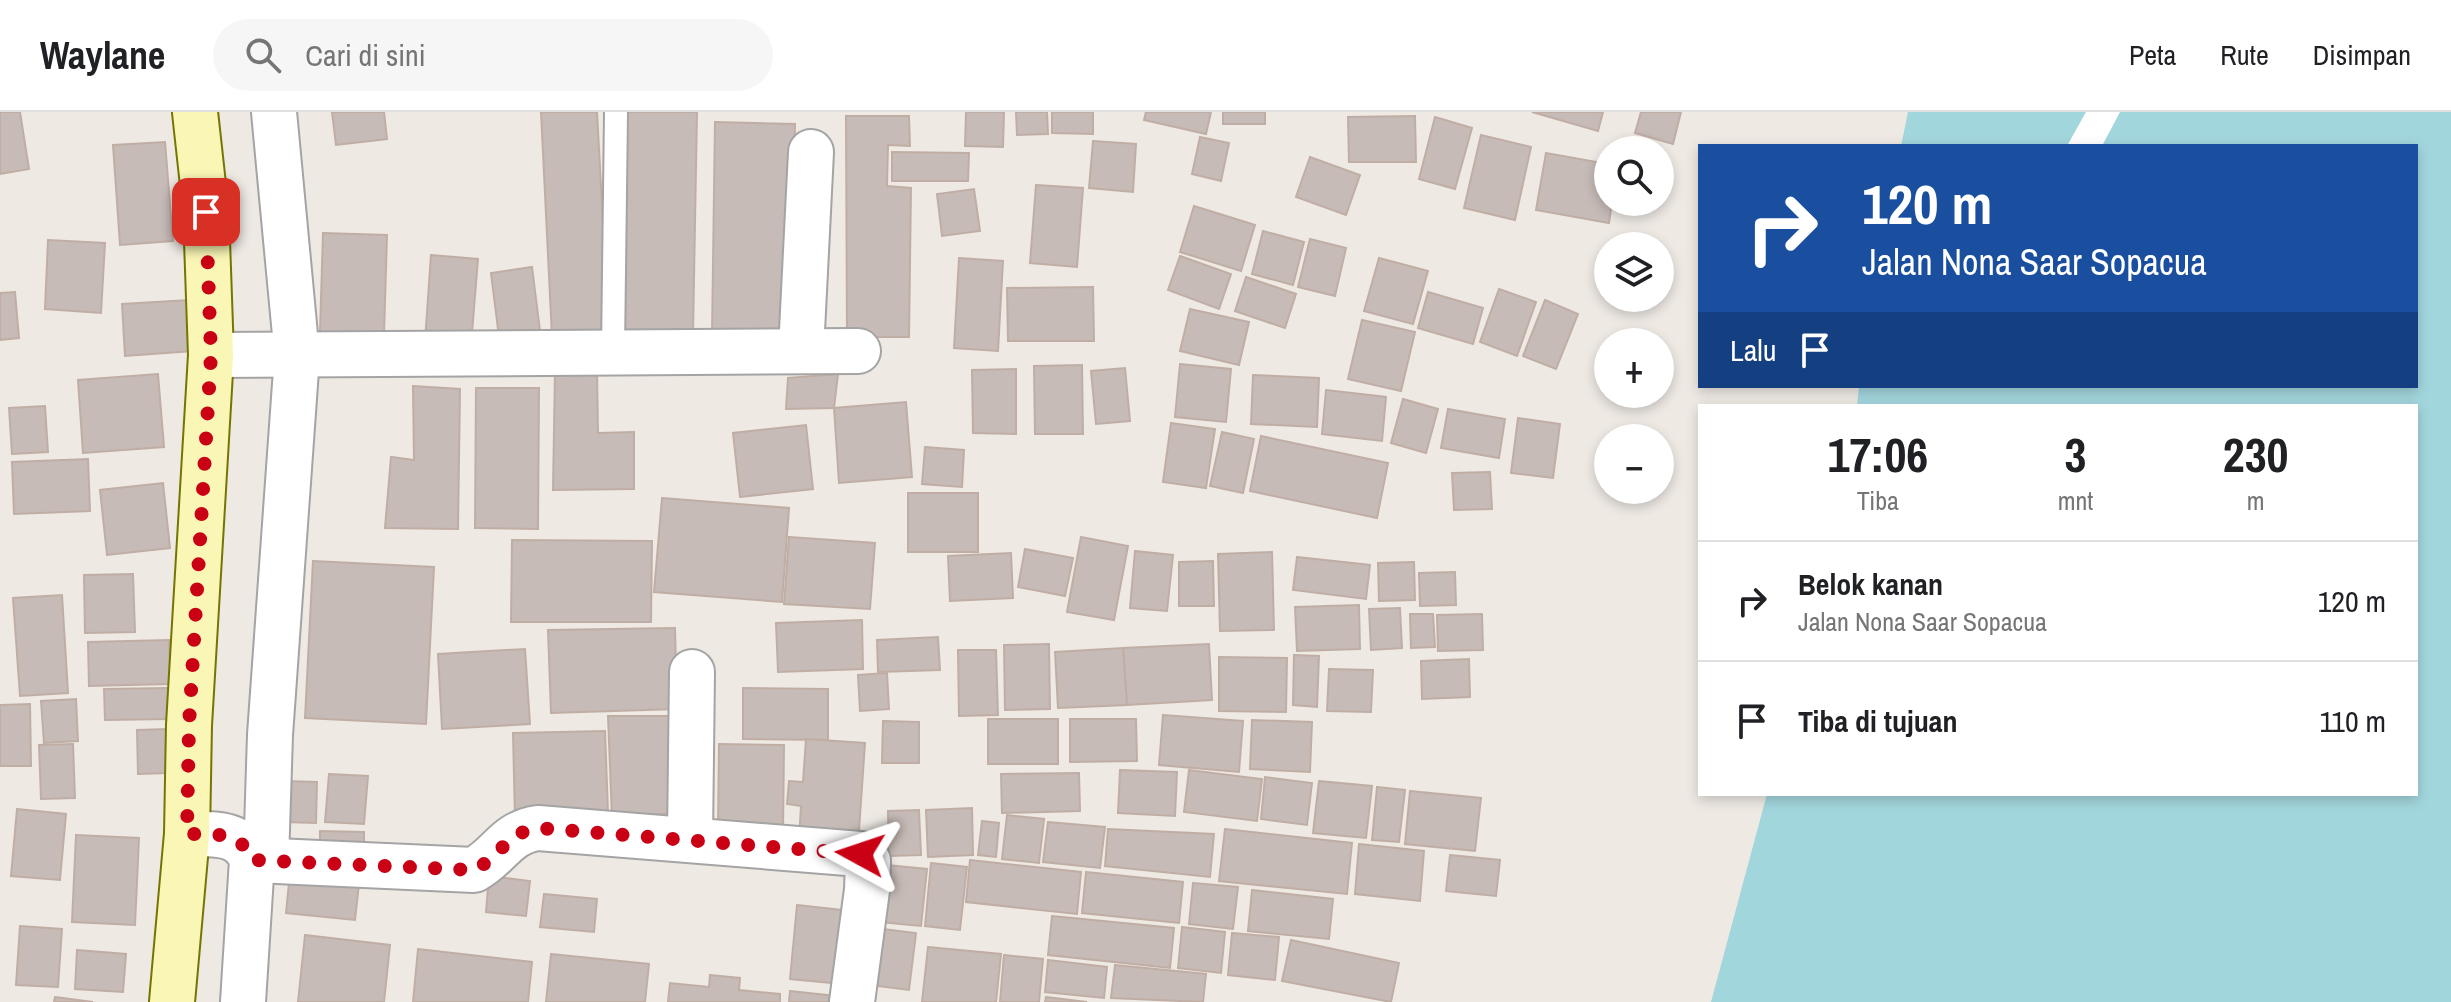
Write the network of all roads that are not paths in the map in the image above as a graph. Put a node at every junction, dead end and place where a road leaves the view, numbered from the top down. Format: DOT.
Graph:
graph roads {
  1 [pos="195,112"];
  2 [pos="274,112"];
  3 [pos="616,113"];
  4 [pos="811,152"];
  5 [pos="613,351"];
  6 [pos="801,351"];
  7 [pos="858,351"];
  8 [pos="211,355"];
  9 [pos="297,356"];
  10 [pos="692,672"];
  11 [pos="187,834"];
  12 [pos="690,838"];
  13 [pos="259,860"];
  14 [pos="172,1002"];
  15 [pos="243,1002"];
  16 [pos="852,1002"];
  1 -- 8 [label="main road"];
  2 -- 9 [label="street"];
  3 -- 5 [label="lane"];
  4 -- 6 [label="street"];
  5 -- 6 [label="street"];
  5 -- 9 [label="street"];
  6 -- 7 [label="street"];
  8 -- 9 [label="street"];
  8 -- 11 [label="main road"];
  9 -- 13 [label="street"];
  10 -- 12 [label="street"];
  11 -- 13 [label="street"];
  11 -- 14 [label="main road"];
  12 -- 13 [label="street"];
  12 -- 16 [label="street"];
  13 -- 15 [label="street"];
}
